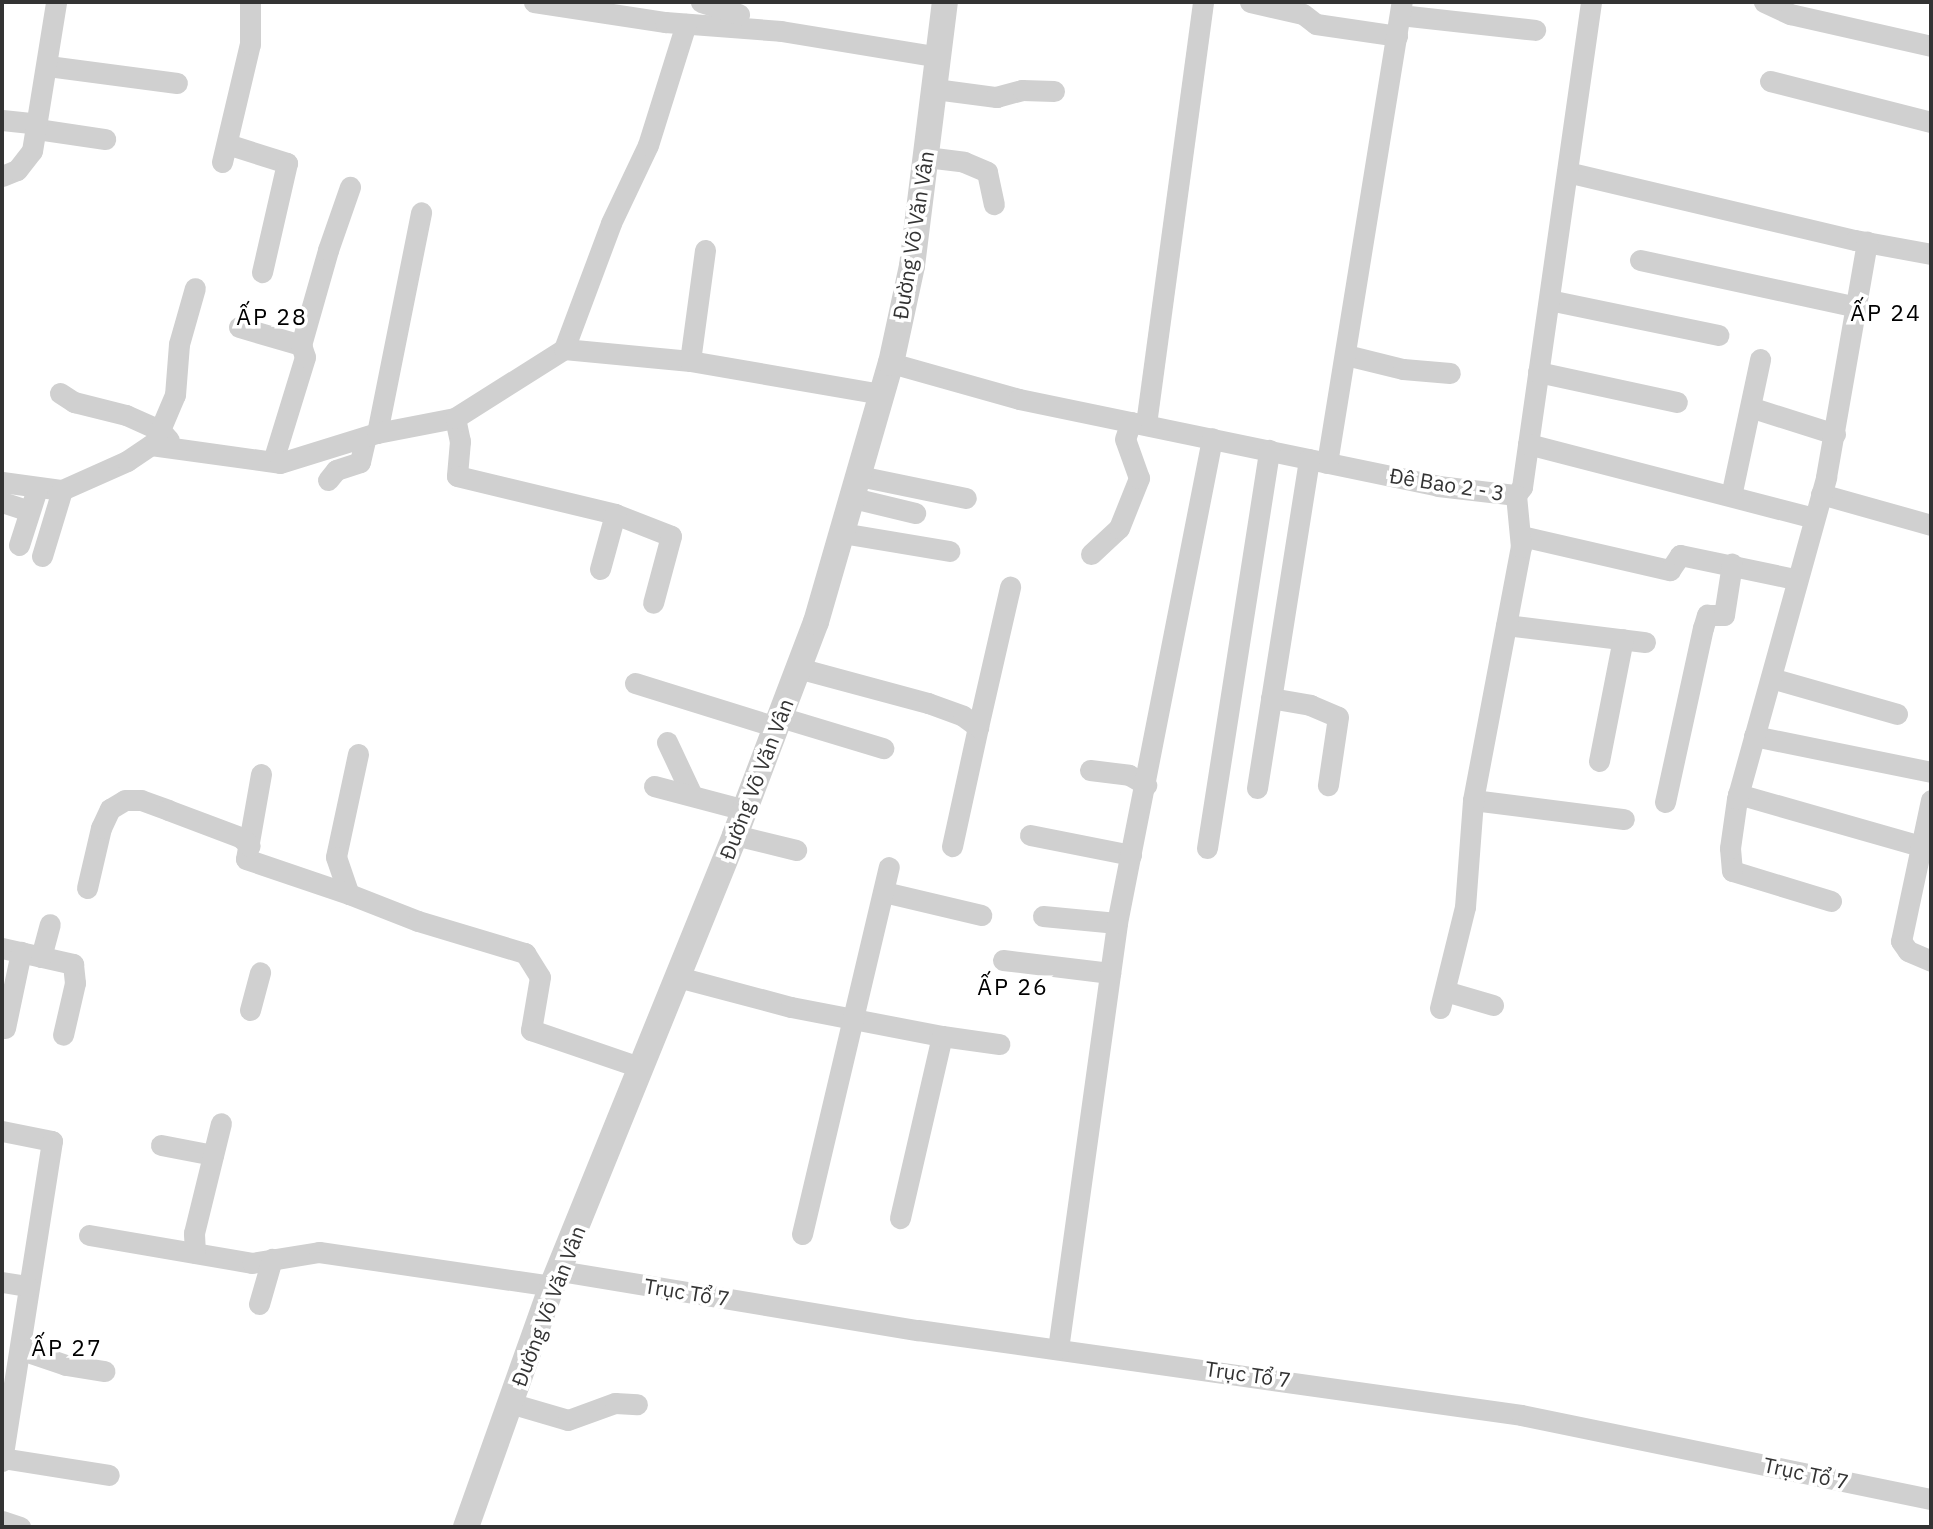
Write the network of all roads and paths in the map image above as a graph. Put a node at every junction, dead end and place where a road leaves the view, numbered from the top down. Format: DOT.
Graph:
graph roads {
  1 [pos="56,2"];
  2 [pos="250,2"];
  3 [pos="534,2"];
  4 [pos="701,2"];
  5 [pos="945,2"];
  6 [pos="1203,2"];
  7 [pos="1250,2"];
  8 [pos="1591,2"];
  9 [pos="1764,2"];
  10 [pos="620,9"];
  11 [pos="741,15"];
  12 [pos="1400,18"];
  13 [pos="686,24"];
  14 [pos="1535,30"];
  15 [pos="1931,46"];
  16 [pos="939,57"];
  17 [pos="48,66"];
  18 [pos="1770,81"];
  19 [pos="177,83"];
  20 [pos="935,89"];
  21 [pos="1054,91"];
  22 [pos="2,120"];
  23 [pos="1931,122"];
  24 [pos="37,127"];
  25 [pos="105,139"];
  26 [pos="926,157"];
  27 [pos="1567,172"];
  28 [pos="2,176"];
  29 [pos="350,187"];
  30 [pos="994,204"];
  31 [pos="421,212"];
  32 [pos="1867,242"];
  33 [pos="705,250"];
  34 [pos="1931,254"];
  35 [pos="1640,260"];
  36 [pos="262,272"];
  37 [pos="195,288"];
  38 [pos="1549,300"];
  39 [pos="1857,307"];
  40 [pos="239,327"];
  41 [pos="1718,335"];
  42 [pos="301,345"];
  43 [pos="564,349"];
  44 [pos="1346,355"];
  45 [pos="1760,359"];
  46 [pos="690,361"];
  47 [pos="891,363"];
  48 [pos="1538,372"];
  49 [pos="1450,373"];
  50 [pos="61,393"];
  51 [pos="881,394"];
  52 [pos="1677,402"];
  53 [pos="1753,408"];
  54 [pos="455,418"];
  55 [pos="1139,423"];
  56 [pos="1835,434"];
  57 [pos="371,435"];
  58 [pos="167,438"];
  59 [pos="1212,438"];
  60 [pos="1528,444"];
  61 [pos="1269,450"];
  62 [pos="273,461"];
  63 [pos="1318,461"];
  64 [pos="328,480"];
  65 [pos="2,482"];
  66 [pos="856,487"];
  67 [pos="37,489"];
  68 [pos="62,490"];
  69 [pos="1516,495"];
  70 [pos="1821,495"];
  71 [pos="1731,496"];
  72 [pos="966,498"];
  73 [pos="2,502"];
  74 [pos="29,511"];
  75 [pos="915,513"];
  76 [pos="615,514"];
  77 [pos="1814,518"];
  78 [pos="1931,525"];
  79 [pos="842,533"];
  80 [pos="1521,536"];
  81 [pos="19,545"];
  82 [pos="949,551"];
  83 [pos="1091,554"];
  84 [pos="41,556"];
  85 [pos="1732,564"];
  86 [pos="600,569"];
  87 [pos="1795,579"];
  88 [pos="1010,587"];
  89 [pos="653,603"];
  90 [pos="1506,625"];
  91 [pos="1623,639"];
  92 [pos="1645,642"];
  93 [pos="798,668"];
  94 [pos="1771,678"];
  95 [pos="635,683"];
  96 [pos="1271,698"];
  97 [pos="1897,713"];
  98 [pos="778,722"];
  99 [pos="978,727"];
  100 [pos="1755,736"];
  101 [pos="667,742"];
  102 [pos="883,748"];
  103 [pos="358,754"];
  104 [pos="1599,761"];
  105 [pos="1090,770"];
  106 [pos="1931,772"];
  107 [pos="261,774"];
  108 [pos="1146,785"];
  109 [pos="1328,785"];
  110 [pos="654,786"];
  111 [pos="1257,788"];
  112 [pos="691,793"];
  113 [pos="1738,794"];
  114 [pos="1473,800"];
  115 [pos="1931,800"];
  116 [pos="1665,802"];
  117 [pos="745,810"];
  118 [pos="1624,819"];
  119 [pos="735,835"];
  120 [pos="1030,835"];
  121 [pos="250,846"];
  122 [pos="952,846"];
  123 [pos="1207,848"];
  124 [pos="1926,848"];
  125 [pos="796,850"];
  126 [pos="1131,855"];
  127 [pos="888,867"];
  128 [pos="87,888"];
  129 [pos="884,892"];
  130 [pos="349,894"];
  131 [pos="1831,901"];
  132 [pos="981,915"];
  133 [pos="1043,916"];
  134 [pos="1117,923"];
  135 [pos="50,924"];
  136 [pos="21,953"];
  137 [pos="1003,960"];
  138 [pos="1931,961"];
  139 [pos="260,972"];
  140 [pos="1110,973"];
  141 [pos="678,977"];
  142 [pos="1493,1005"];
  143 [pos="250,1010"];
  144 [pos="853,1018"];
  145 [pos="5,1028"];
  146 [pos="63,1035"];
  147 [pos="942,1035"];
  148 [pos="999,1044"];
  149 [pos="642,1069"];
  150 [pos="221,1123"];
  151 [pos="2,1130"];
  152 [pos="161,1145"];
  153 [pos="213,1155"];
  154 [pos="900,1218"];
  155 [pos="802,1234"];
  156 [pos="89,1235"];
  157 [pos="195,1253"];
  158 [pos="272,1259"];
  159 [pos="556,1279"];
  160 [pos="2,1282"];
  161 [pos="28,1286"];
  162 [pos="259,1304"];
  163 [pos="1058,1349"];
  164 [pos="14,1355"];
  165 [pos="105,1371"];
  166 [pos="510,1403"];
  167 [pos="637,1404"];
  168 [pos="4,1433"];
  169 [pos="2,1459"];
  170 [pos="109,1475"];
  171 [pos="1931,1499"];
  172 [pos="2,1521"];
  173 [pos="20,1527"];
  174 [pos="466,1527"];
  1 -- 17 [label="street"];
  2 -- 36 [label="street"];
  3 -- 10 [label="street"];
  4 -- 11 [label="street"];
  5 -- 16 [label="street, Đường Võ Văn Vân"];
  6 -- 55 [label="street"];
  7 -- 12 [label="street"];
  8 -- 27 [label="street, Đê Bao 2 - 3"];
  9 -- 15 [label="street"];
  10 -- 13 [label="street"];
  11 -- 13 [label="street"];
  11 -- 16 [label="street"];
  12 -- 14 [label="street"];
  12 -- 44 [label="street"];
  13 -- 43 [label="street"];
  16 -- 20 [label="street, Đường Võ Văn Vân"];
  17 -- 19 [label="street"];
  17 -- 24 [label="street"];
  18 -- 23 [label="street"];
  20 -- 21 [label="street"];
  20 -- 26 [label="street, Đường Võ Văn Vân"];
  22 -- 24 [label="street"];
  24 -- 25 [label="street"];
  24 -- 28 [label="street"];
  26 -- 30 [label="street"];
  26 -- 47 [label="street, Đường Võ Văn Vân"];
  27 -- 32 [label="street"];
  27 -- 38 [label="street, Đê Bao 2 - 3"];
  29 -- 42 [label="street"];
  31 -- 57 [label="street"];
  32 -- 34 [label="street"];
  32 -- 39 [label="street"];
  33 -- 46 [label="street"];
  35 -- 39 [label="street"];
  37 -- 58 [label="street"];
  38 -- 41 [label="street"];
  38 -- 48 [label="street, Đê Bao 2 - 3"];
  39 -- 56 [label="street"];
  40 -- 42 [label="street"];
  42 -- 62 [label="street"];
  43 -- 46 [label="street"];
  43 -- 54 [label="street"];
  44 -- 49 [label="street"];
  44 -- 63 [label="street"];
  45 -- 53 [label="street"];
  46 -- 51 [label="street"];
  47 -- 51 [label="street, Đường Võ Văn Vân"];
  47 -- 55 [label="street, Đê Bao 2 - 3"];
  48 -- 52 [label="street"];
  48 -- 60 [label="street, Đê Bao 2 - 3"];
  50 -- 58 [label="street"];
  51 -- 66 [label="street, Đường Võ Văn Vân"];
  53 -- 56 [label="street"];
  53 -- 71 [label="street"];
  54 -- 57 [label="street"];
  54 -- 76 [label="street"];
  55 -- 59 [label="street, Đê Bao 2 - 3"];
  55 -- 83 [label="street"];
  56 -- 70 [label="street"];
  57 -- 62 [label="street"];
  57 -- 64 [label="street"];
  58 -- 62 [label="street"];
  58 -- 68 [label="street"];
  59 -- 61 [label="street, Đê Bao 2 - 3"];
  59 -- 108 [label="street"];
  60 -- 69 [label="street, Đê Bao 2 - 3"];
  60 -- 71 [label="street"];
  61 -- 63 [label="street, Đê Bao 2 - 3"];
  61 -- 123 [label="street"];
  63 -- 69 [label="street, Đê Bao 2 - 3"];
  63 -- 96 [label="street"];
  65 -- 67 [label="street"];
  66 -- 72 [label="street"];
  66 -- 75 [label="street"];
  66 -- 79 [label="street, Đường Võ Văn Vân"];
  67 -- 68 [label="street"];
  67 -- 74 [label="street"];
  68 -- 84 [label="street"];
  69 -- 80 [label="street"];
  70 -- 77 [label="street"];
  70 -- 78 [label="street"];
  71 -- 77 [label="street"];
  73 -- 74 [label="street"];
  74 -- 81 [label="street"];
  76 -- 86 [label="street"];
  76 -- 89 [label="street"];
  77 -- 87 [label="street"];
  79 -- 82 [label="street"];
  79 -- 93 [label="street, Đường Võ Văn Vân"];
  80 -- 85 [label="street"];
  80 -- 90 [label="street"];
  85 -- 87 [label="street"];
  85 -- 116 [label="street"];
  87 -- 94 [label="street"];
  88 -- 99 [label="street"];
  90 -- 91 [label="street"];
  90 -- 114 [label="street"];
  91 -- 92 [label="street"];
  91 -- 104 [label="street"];
  93 -- 98 [label="street, Đường Võ Văn Vân"];
  93 -- 99 [label="street"];
  94 -- 97 [label="street"];
  94 -- 100 [label="street"];
  95 -- 98 [label="street"];
  96 -- 109 [label="street"];
  96 -- 111 [label="street"];
  98 -- 102 [label="street"];
  98 -- 117 [label="street, Đường Võ Văn Vân"];
  99 -- 122 [label="street"];
  100 -- 106 [label="street"];
  100 -- 113 [label="street"];
  101 -- 112 [label="street"];
  103 -- 130 [label="street"];
  105 -- 108 [label="street"];
  107 -- 121 [label="street"];
  108 -- 126 [label="street"];
  110 -- 112 [label="street"];
  112 -- 117 [label="street"];
  113 -- 124 [label="street"];
  113 -- 131 [label="street"];
  114 -- 118 [label="street"];
  114 -- 142 [label="street"];
  115 -- 124 [label="street"];
  117 -- 119 [label="street, Đường Võ Văn Vân"];
  119 -- 125 [label="street"];
  119 -- 141 [label="street, Đường Võ Văn Vân"];
  120 -- 126 [label="street"];
  121 -- 128 [label="street"];
  121 -- 130 [label="street"];
  124 -- 138 [label="street"];
  126 -- 134 [label="street"];
  127 -- 129 [label="street"];
  129 -- 132 [label="street"];
  129 -- 144 [label="street"];
  130 -- 149 [label="street"];
  133 -- 134 [label="street"];
  134 -- 140 [label="street"];
  135 -- 136 [label="street"];
  136 -- 145 [label="street"];
  136 -- 146 [label="street"];
  137 -- 140 [label="street"];
  139 -- 143 [label="street"];
  140 -- 163 [label="street"];
  141 -- 144 [label="street"];
  141 -- 149 [label="street, Đường Võ Văn Vân"];
  144 -- 147 [label="street"];
  144 -- 155 [label="street"];
  147 -- 148 [label="street"];
  147 -- 154 [label="street"];
  149 -- 159 [label="street, Đường Võ Văn Vân"];
  150 -- 153 [label="street"];
  151 -- 161 [label="street"];
  152 -- 153 [label="street"];
  153 -- 157 [label="street"];
  156 -- 157 [label="street, Trục Tổ 7"];
  157 -- 158 [label="street, Trục Tổ 7"];
  158 -- 159 [label="street, Trục Tổ 7"];
  158 -- 162 [label="street"];
  159 -- 163 [label="street, Trục Tổ 7"];
  159 -- 166 [label="street, Đường Võ Văn Vân"];
  160 -- 161 [label="street"];
  161 -- 164 [label="street"];
  163 -- 171 [label="street, Trục Tổ 7"];
  164 -- 165 [label="street"];
  164 -- 168 [label="street"];
  166 -- 167 [label="street"];
  166 -- 174 [label="street, Đường Võ Văn Vân"];
  168 -- 169 [label="street"];
  169 -- 170 [label="street"];
  172 -- 173 [label="street"];
}
